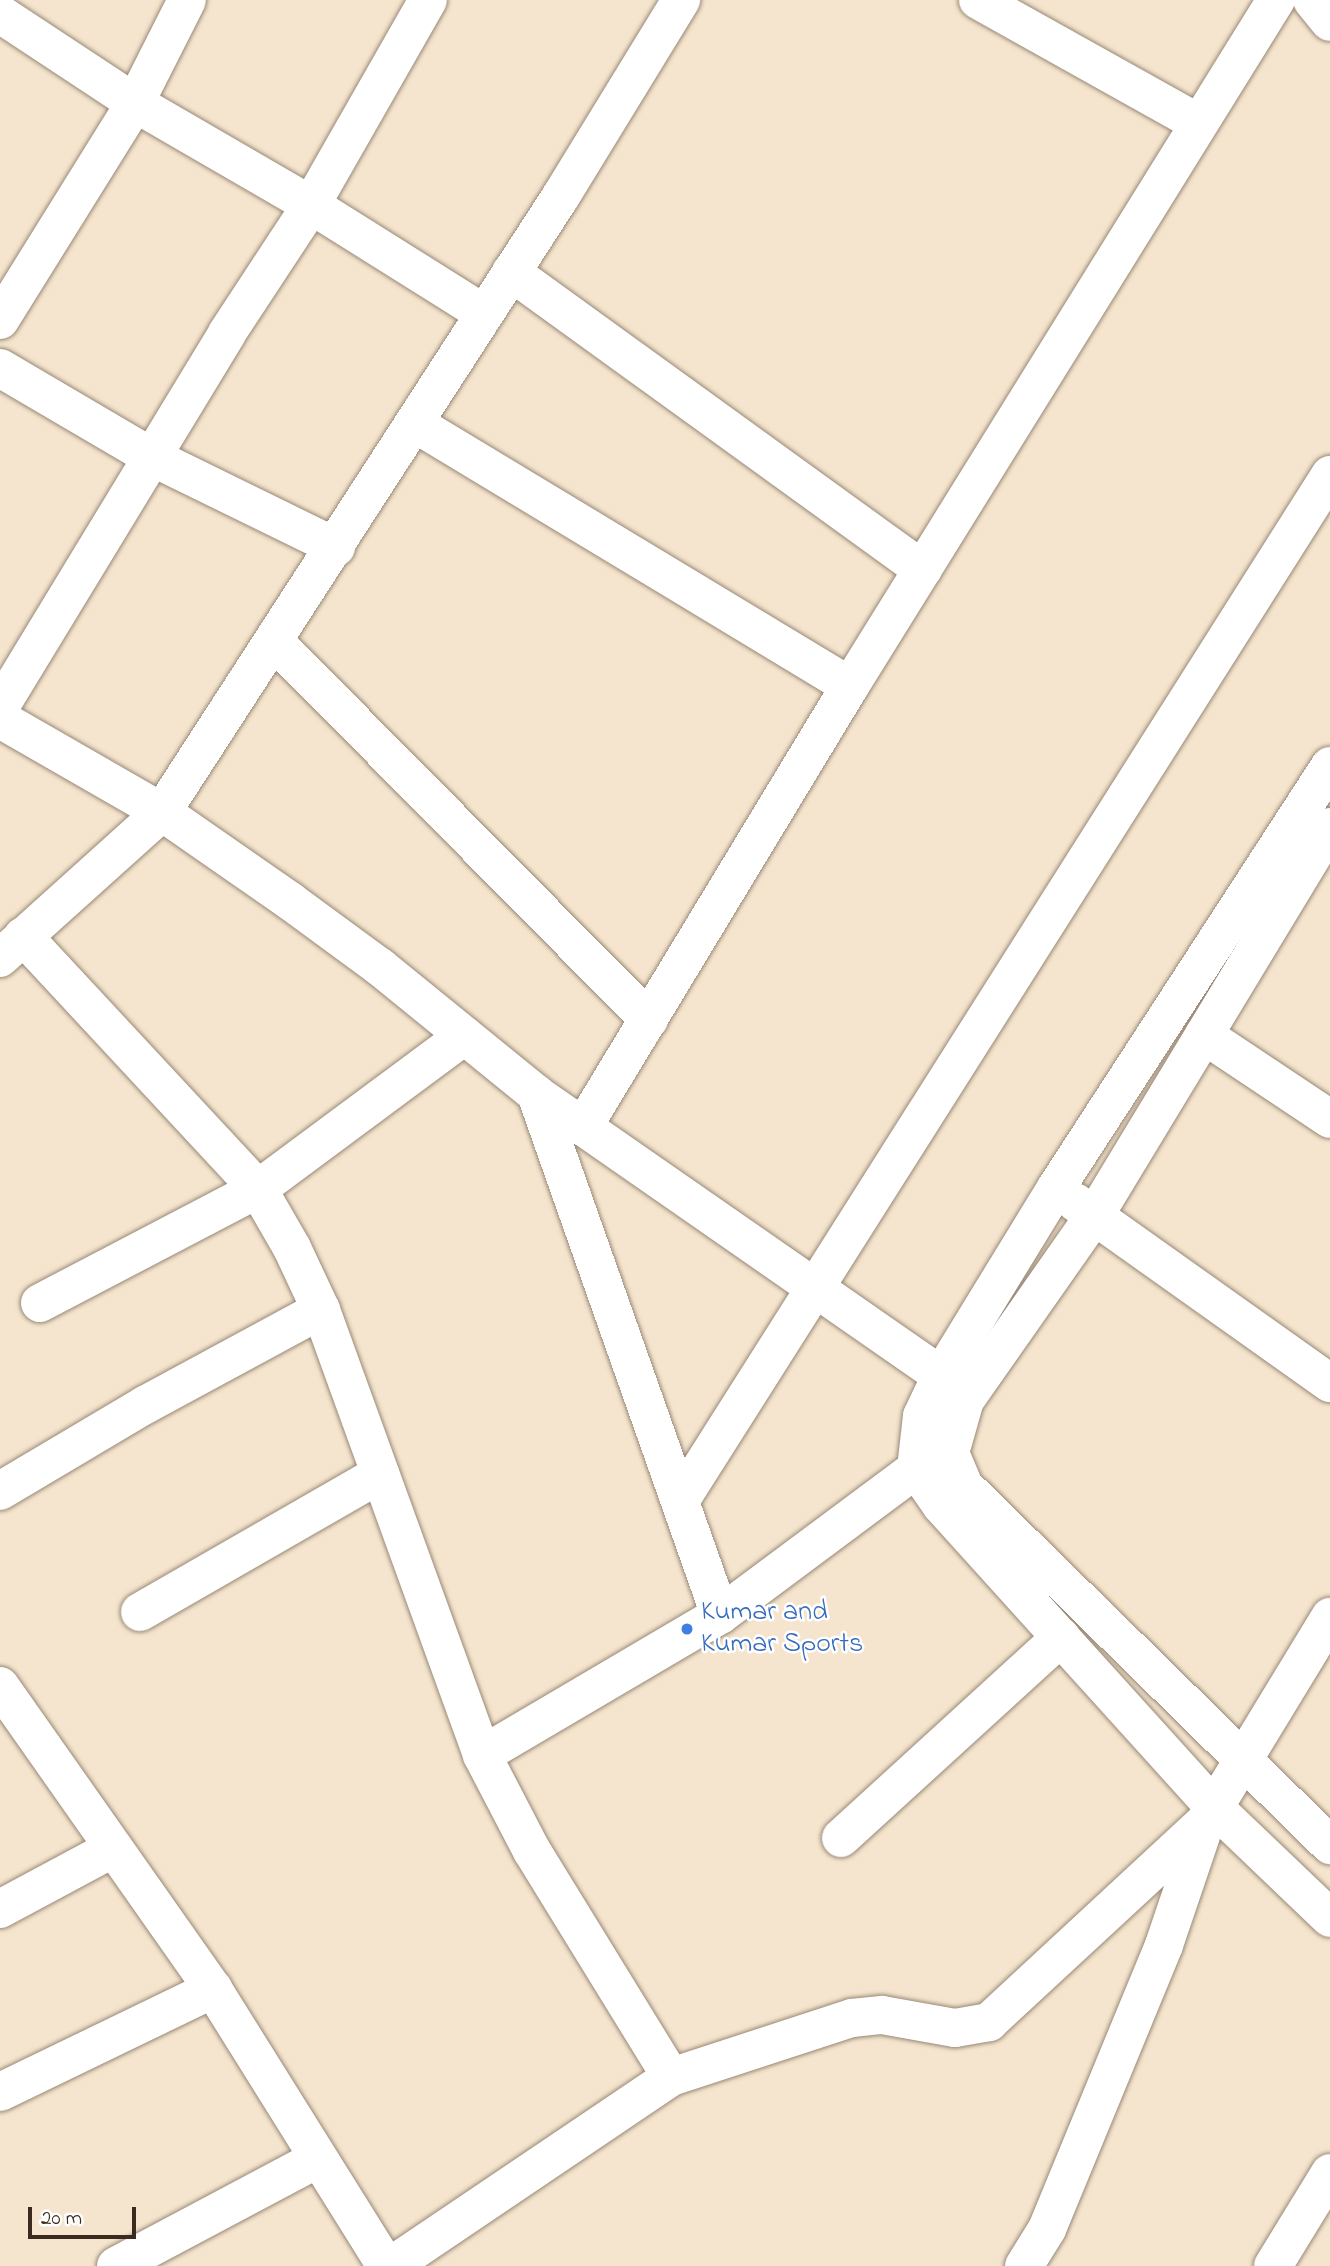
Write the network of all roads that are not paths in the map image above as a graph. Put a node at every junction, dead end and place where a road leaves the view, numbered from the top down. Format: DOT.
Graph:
graph roads {
  1 [pos="187,0"];
  2 [pos="428,0"];
  3 [pos="681,0"];
  4 [pos="978,0"];
  5 [pos="1276,0"];
  6 [pos="1312,0"];
  7 [pos="0,14"];
  8 [pos="1330,22"];
  9 [pos="135,103"];
  10 [pos="1198,123"];
  11 [pos="311,205"];
  12 [pos="511,272"];
  13 [pos="483,313"];
  14 [pos="0,320"];
  15 [pos="0,368"];
  16 [pos="414,423"];
  17 [pos="152,457"];
  18 [pos="1330,475"];
  19 [pos="336,547"];
  20 [pos="923,570"];
  21 [pos="274,641"];
  22 [pos="850,686"];
  23 [pos="0,707"];
  24 [pos="0,719"];
  25 [pos="1330,766"];
  26 [pos="162,812"];
  27 [pos="1330,827"];
  28 [pos="12,947"];
  29 [pos="649,1020"];
  30 [pos="1204,1035"];
  31 [pos="464,1036"];
  32 [pos="536,1094"];
  33 [pos="1330,1119"];
  34 [pos="583,1127"];
  35 [pos="1056,1188"];
  36 [pos="258,1189"];
  37 [pos="1094,1216"];
  38 [pos="813,1286"];
  39 [pos="40,1303"];
  40 [pos="321,1310"];
  41 [pos="1330,1383"];
  42 [pos="953,1388"];
  43 [pos="933,1461"];
  44 [pos="380,1474"];
  45 [pos="0,1491"];
  46 [pos="680,1501"];
  47 [pos="140,1612"];
  48 [pos="720,1615"];
  49 [pos="1330,1617"];
  50 [pos="1061,1637"];
  51 [pos="0,1686"];
  52 [pos="482,1755"];
  53 [pos="1242,1763"];
  54 [pos="1210,1814"];
  55 [pos="841,1838"];
  56 [pos="1330,1846"];
  57 [pos="114,1848"];
  58 [pos="0,1909"];
  59 [pos="1330,1919"];
  60 [pos="213,1989"];
  61 [pos="671,2077"];
  62 [pos="0,2092"];
  63 [pos="317,2159"];
  64 [pos="1330,2173"];
  65 [pos="116,2266"];
  66 [pos="388,2266"];
  67 [pos="1024,2266"];
  68 [pos="1273,2266"];
  1 -- 9 [label="street"];
  2 -- 11 [label="street"];
  3 -- 12 [label="street"];
  4 -- 10 [label="street"];
  5 -- 10 [label="street"];
  6 -- 8 [label="street"];
  7 -- 9 [label="street"];
  9 -- 11 [label="street"];
  9 -- 14 [label="street"];
  10 -- 20 [label="street"];
  11 -- 13 [label="street"];
  11 -- 17 [label="street"];
  12 -- 13 [label="street"];
  12 -- 20 [label="street"];
  13 -- 16 [label="street"];
  15 -- 17 [label="street"];
  16 -- 19 [label="street"];
  16 -- 22 [label="street"];
  17 -- 19 [label="street"];
  17 -- 23 [label="street"];
  18 -- 38 [label="street"];
  19 -- 21 [label="street"];
  20 -- 22 [label="street"];
  21 -- 26 [label="street"];
  21 -- 29 [label="street"];
  22 -- 29 [label="street"];
  24 -- 26 [label="street"];
  25 -- 35 [label="street"];
  26 -- 28 [label="street"];
  26 -- 31 [label="street"];
  27 -- 30 [label="street"];
  28 -- 36 [label="street"];
  29 -- 34 [label="street"];
  30 -- 33 [label="street"];
  30 -- 37 [label="street"];
  31 -- 32 [label="street"];
  31 -- 36 [label="street"];
  32 -- 34 [label="street"];
  32 -- 46 [label="street"];
  34 -- 38 [label="street"];
  35 -- 37 [label="street"];
  35 -- 42 [label="street"];
  36 -- 39 [label="street"];
  36 -- 40 [label="street"];
  37 -- 41 [label="street"];
  37 -- 42 [label="street"];
  38 -- 42 [label="street"];
  38 -- 46 [label="street"];
  40 -- 44 [label="street"];
  40 -- 45 [label="street"];
  42 -- 43 [label="street"];
  43 -- 48 [label="street"];
  43 -- 50 [label="street"];
  43 -- 53 [label="street"];
  44 -- 47 [label="street"];
  44 -- 52 [label="street"];
  46 -- 48 [label="street"];
  48 -- 52 [label="street"];
  49 -- 53 [label="street"];
  50 -- 54 [label="street"];
  50 -- 55 [label="street"];
  51 -- 57 [label="street"];
  52 -- 61 [label="street"];
  53 -- 54 [label="street"];
  53 -- 56 [label="street"];
  54 -- 59 [label="street"];
  54 -- 61 [label="street"];
  54 -- 67 [label="street"];
  57 -- 58 [label="street"];
  57 -- 60 [label="street"];
  60 -- 62 [label="street"];
  60 -- 63 [label="street"];
  61 -- 66 [label="street"];
  63 -- 65 [label="street"];
  63 -- 66 [label="street"];
  64 -- 68 [label="street"];
}
